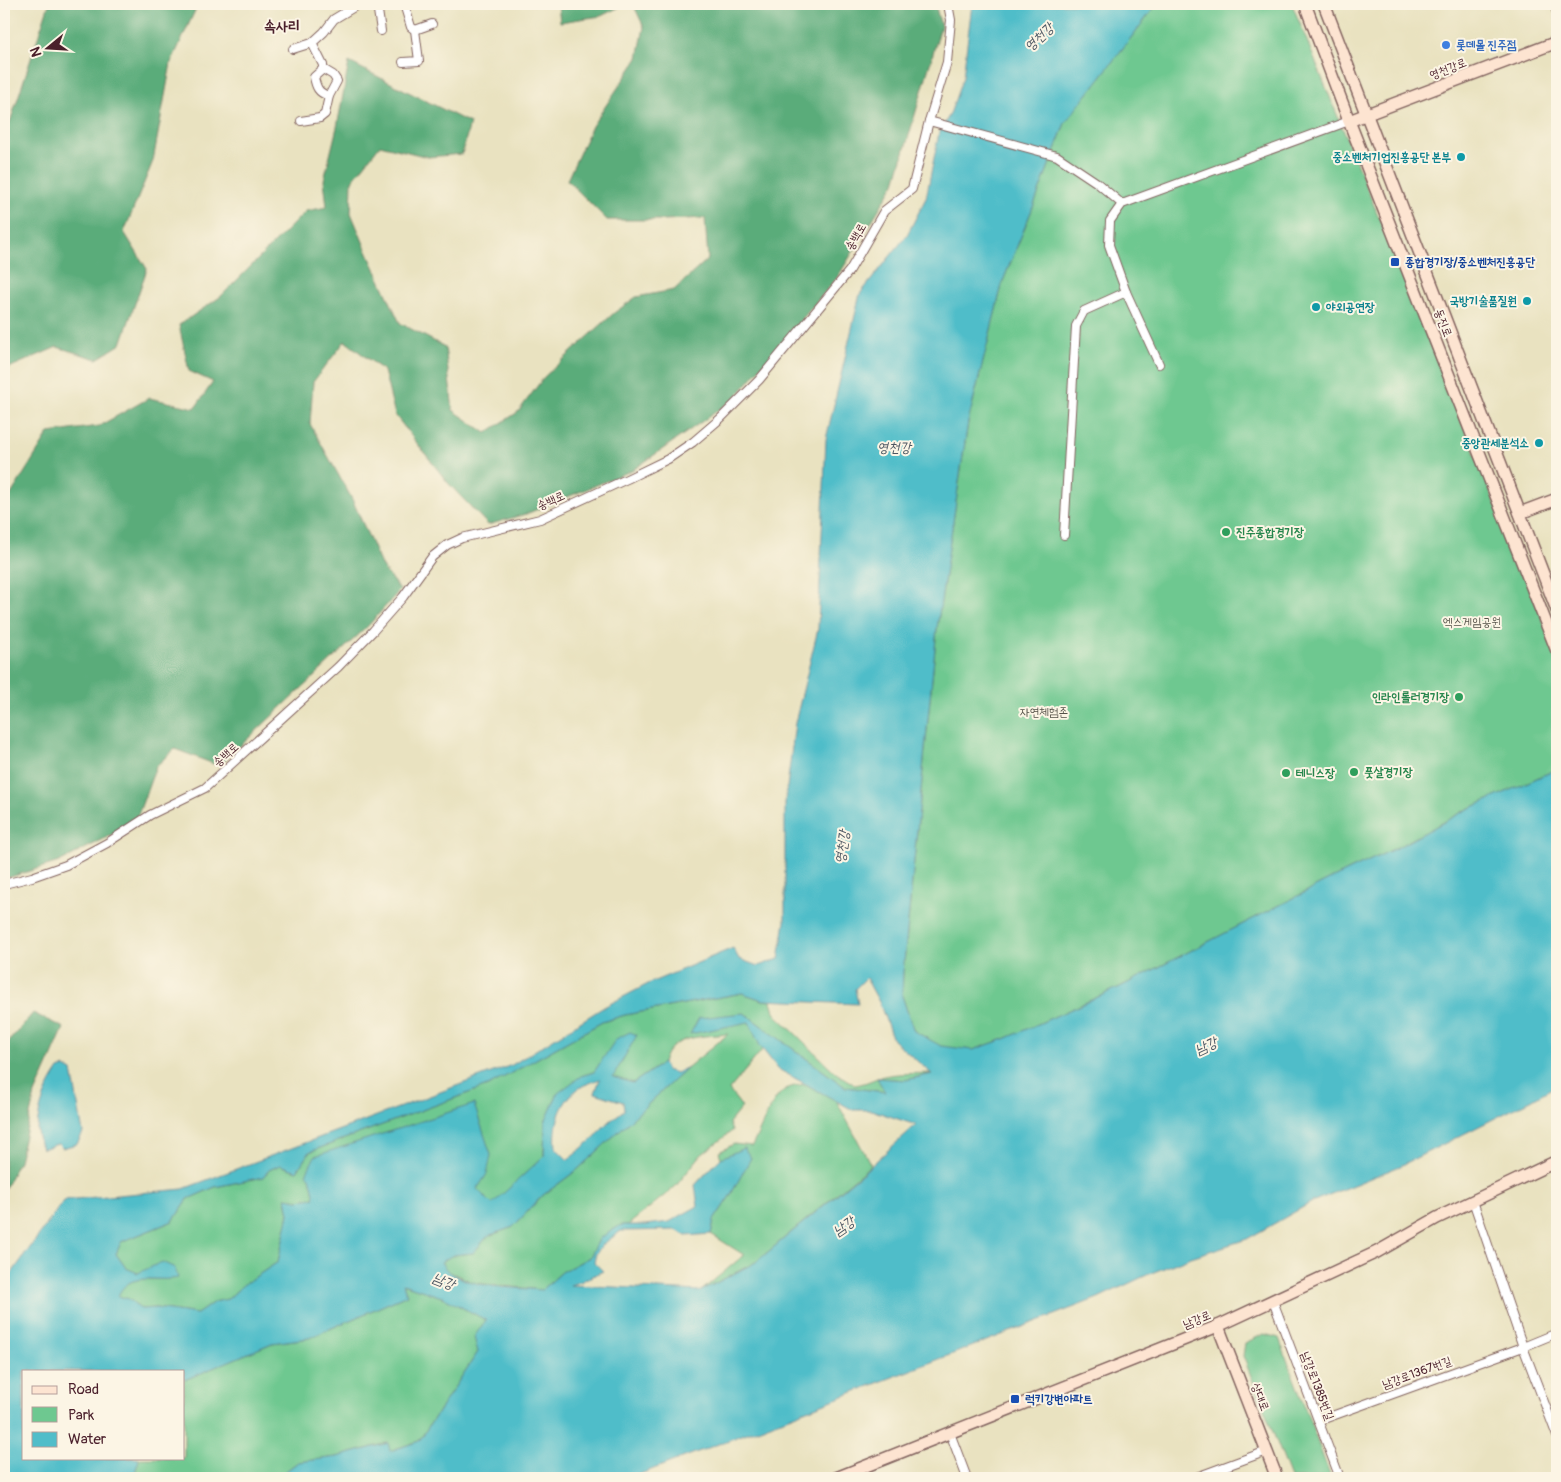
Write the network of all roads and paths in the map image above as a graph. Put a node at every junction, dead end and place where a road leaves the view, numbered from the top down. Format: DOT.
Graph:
graph roads {
  1 [pos="359,4"];
  2 [pos="377,4"];
  3 [pos="404,4"];
  4 [pos="948,4"];
  5 [pos="1305,4"];
  6 [pos="1324,4"];
  7 [pos="1554,4"];
  8 [pos="1557,13"];
  9 [pos="432,24"];
  10 [pos="381,30"];
  11 [pos="416,30"];
  12 [pos="1557,42"];
  13 [pos="312,43"];
  14 [pos="293,49"];
  15 [pos="403,62"];
  16 [pos="323,69"];
  17 [pos="329,96"];
  18 [pos="1366,115"];
  19 [pos="301,121"];
  20 [pos="1349,121"];
  21 [pos="929,122"];
  22 [pos="1122,204"];
  23 [pos="1126,292"];
  24 [pos="1159,364"];
  25 [pos="1557,499"];
  26 [pos="1520,513"];
  27 [pos="1064,535"];
  28 [pos="1557,610"];
  29 [pos="1557,651"];
  30 [pos="4,884"];
  31 [pos="1557,1153"];
  32 [pos="1557,1161"];
  33 [pos="1473,1201"];
  34 [pos="1438,1218"];
  35 [pos="1273,1301"];
  36 [pos="1218,1326"];
  37 [pos="1557,1333"];
  38 [pos="1523,1347"];
  39 [pos="1318,1421"];
  40 [pos="950,1433"];
  41 [pos="1557,1436"];
  42 [pos="1267,1451"];
  43 [pos="836,1478"];
  44 [pos="967,1478"];
  45 [pos="1194,1478"];
  46 [pos="1277,1478"];
  47 [pos="1340,1478"];
  1 -- 13 [label="street"];
  2 -- 10 [label="street"];
  3 -- 11 [label="street"];
  4 -- 21 [label="street, 송백로"];
  5 -- 20 [label="street, 동진로"];
  6 -- 18 [label="street, 동진로"];
  7 -- 8 [label="street"];
  9 -- 11 [label="street"];
  11 -- 15 [label="street"];
  12 -- 18 [label="street, 영천강로"];
  13 -- 14 [label="street"];
  13 -- 16 [label="street"];
  16 -- 17 [label="street"];
  16 -- 17 [label="street"];
  17 -- 19 [label="street"];
  18 -- 20 [label="street, 영천강로"];
  18 -- 26 [label="street, 동진로"];
  20 -- 22 [label="street"];
  20 -- 29 [label="street, 동진로"];
  21 -- 22 [label="street"];
  21 -- 30 [label="street, 송백로"];
  22 -- 23 [label="street"];
  23 -- 24 [label="street"];
  23 -- 27 [label="street"];
  25 -- 26 [label="street"];
  26 -- 28 [label="street, 동진로"];
  31 -- 34 [label="street"];
  32 -- 33 [label="street, 남강로"];
  33 -- 34 [label="street, 남강로"];
  33 -- 38 [label="street"];
  34 -- 35 [label="street, 남강로"];
  35 -- 36 [label="street, 남강로"];
  35 -- 39 [label="street, 남강로1385번길"];
  36 -- 40 [label="street, 남강로"];
  36 -- 42 [label="street, 상대로"];
  37 -- 38 [label="street, 남강로1367번길"];
  38 -- 39 [label="street, 남강로1367번길"];
  38 -- 41 [label="street"];
  39 -- 47 [label="street, 남강로1385번길"];
  40 -- 43 [label="street, 남강로"];
  40 -- 44 [label="street"];
  42 -- 45 [label="street"];
  42 -- 46 [label="street, 상대로"];
}
